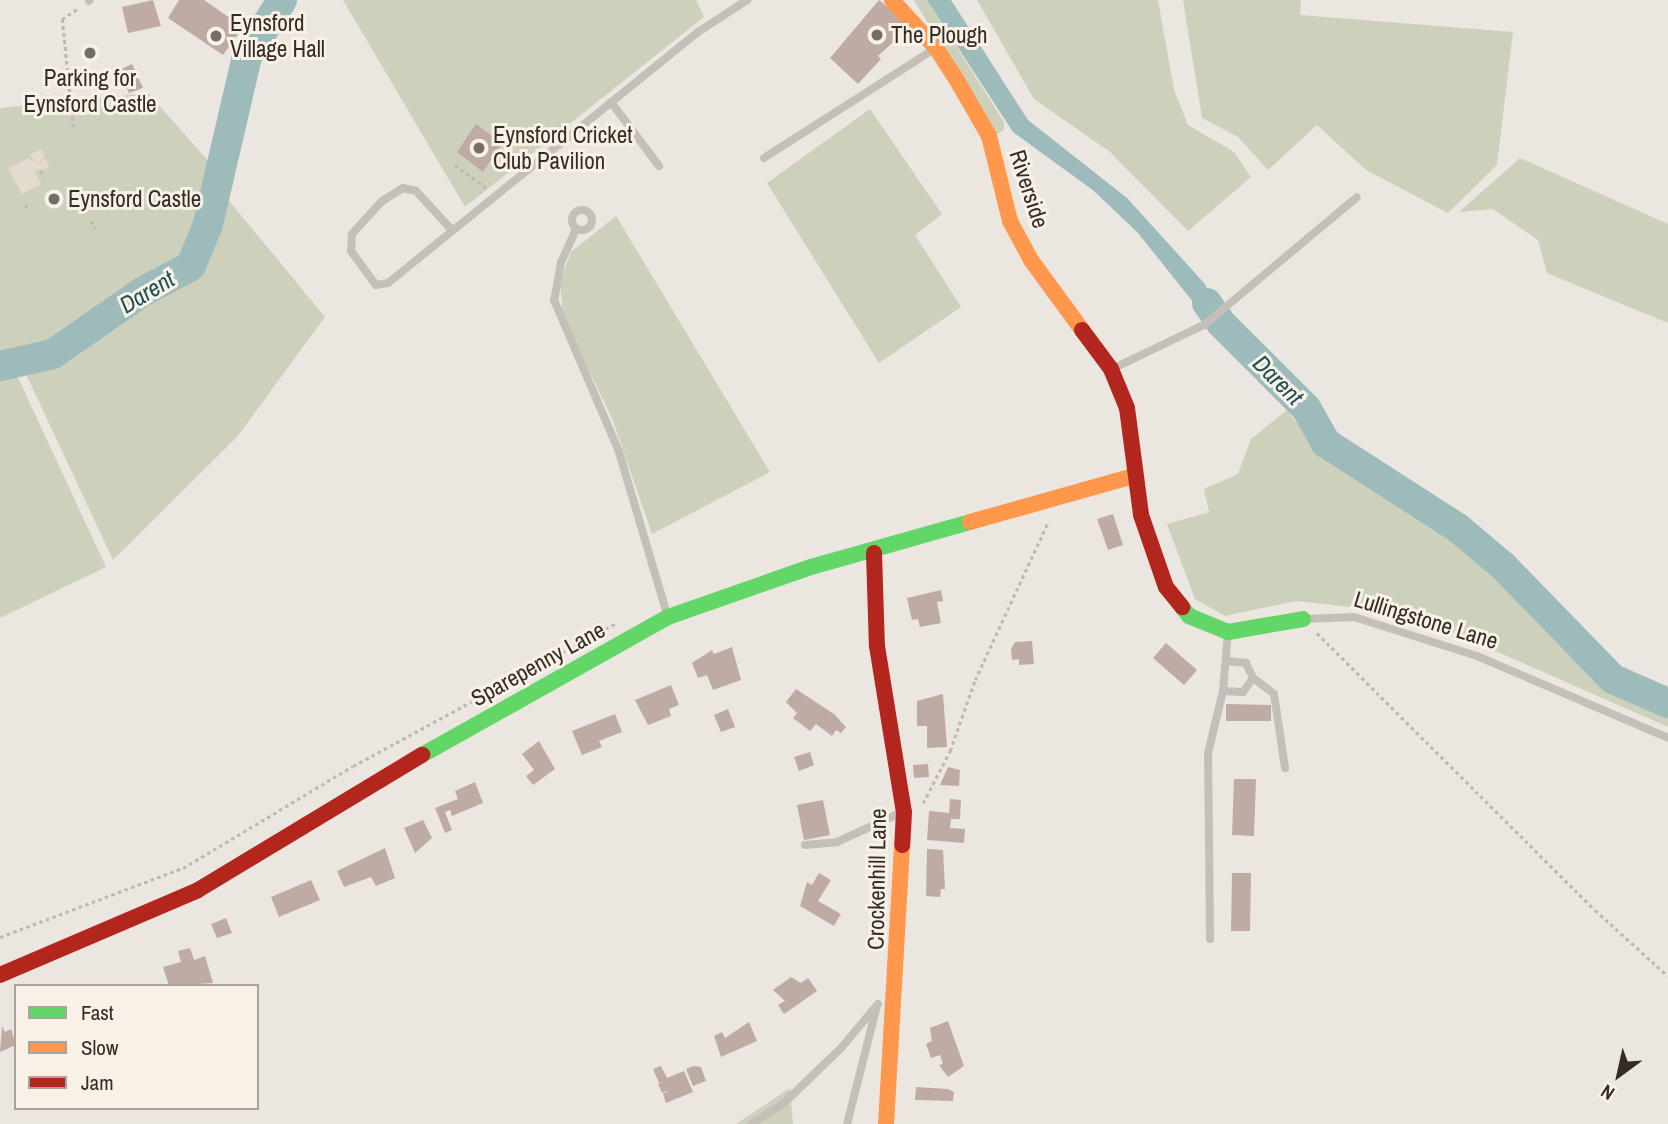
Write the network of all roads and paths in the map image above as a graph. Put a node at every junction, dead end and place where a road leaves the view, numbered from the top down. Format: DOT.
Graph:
graph roads {
  1 [pos="747,0"];
  2 [pos="892,0"];
  3 [pos="90,1"];
  4 [pos="936,48"];
  5 [pos="611,102"];
  6 [pos="73,127"];
  7 [pos="764,158"];
  8 [pos="455,165"];
  9 [pos="659,166"];
  10 [pos="500,192"];
  11 [pos="1357,197"];
  12 [pos="25,205"];
  13 [pos="30,208"];
  14 [pos="91,221"];
  15 [pos="96,229"];
  16 [pos="451,229"];
  17 [pos="576,229"];
  18 [pos="1111,369"];
  19 [pos="1134,477"];
  20 [pos="1058,497"];
  21 [pos="874,553"];
  22 [pos="668,617"];
  23 [pos="1303,619"];
  24 [pos="623,621"];
  25 [pos="1228,632"];
  26 [pos="1226,661"];
  27 [pos="1253,678"];
  28 [pos="1223,691"];
  29 [pos="1668,738"];
  30 [pos="1285,768"];
  31 [pos="904,810"];
  32 [pos="805,845"];
  33 [pos="0,937"];
  34 [pos="1210,939"];
  35 [pos="0,975"];
  36 [pos="1668,976"];
  37 [pos="895,989"];
  38 [pos="878,1004"];
  39 [pos="751,1124"];
  40 [pos="847,1124"];
  41 [pos="886,1124"];
  1 -- 5 [label="lane"];
  2 -- 4 [label="street, Riverside"];
  3 -- 6 [label="path"];
  4 -- 7 [label="lane"];
  4 -- 18 [label="street, Riverside"];
  5 -- 9 [label="lane"];
  5 -- 10 [label="lane"];
  8 -- 10 [label="path"];
  10 -- 16 [label="lane"];
  11 -- 18 [label="lane"];
  12 -- 13 [label="path"];
  14 -- 15 [label="path"];
  16 -- 16 [label="lane"];
  17 -- 22 [label="lane"];
  18 -- 19 [label="street, Riverside"];
  19 -- 20 [label="street, Sparepenny Lane"];
  19 -- 25 [label="street"];
  20 -- 21 [label="street, Sparepenny Lane"];
  20 -- 31 [label="path"];
  21 -- 22 [label="street, Sparepenny Lane"];
  21 -- 31 [label="street, Crockenhill Lane"];
  22 -- 35 [label="street, Sparepenny Lane"];
  23 -- 25 [label="street, Lullingstone Lane"];
  23 -- 29 [label="lane, Lullingstone Lane"];
  23 -- 36 [label="path"];
  24 -- 33 [label="path"];
  25 -- 26 [label="lane"];
  26 -- 27 [label="lane"];
  26 -- 28 [label="lane"];
  27 -- 28 [label="lane"];
  27 -- 30 [label="lane"];
  28 -- 34 [label="lane"];
  31 -- 32 [label="lane"];
  31 -- 37 [label="street, Crockenhill Lane"];
  37 -- 38 [label="lane"];
  37 -- 41 [label="street, Crockenhill Lane"];
  38 -- 39 [label="lane"];
  38 -- 40 [label="lane"];
}
